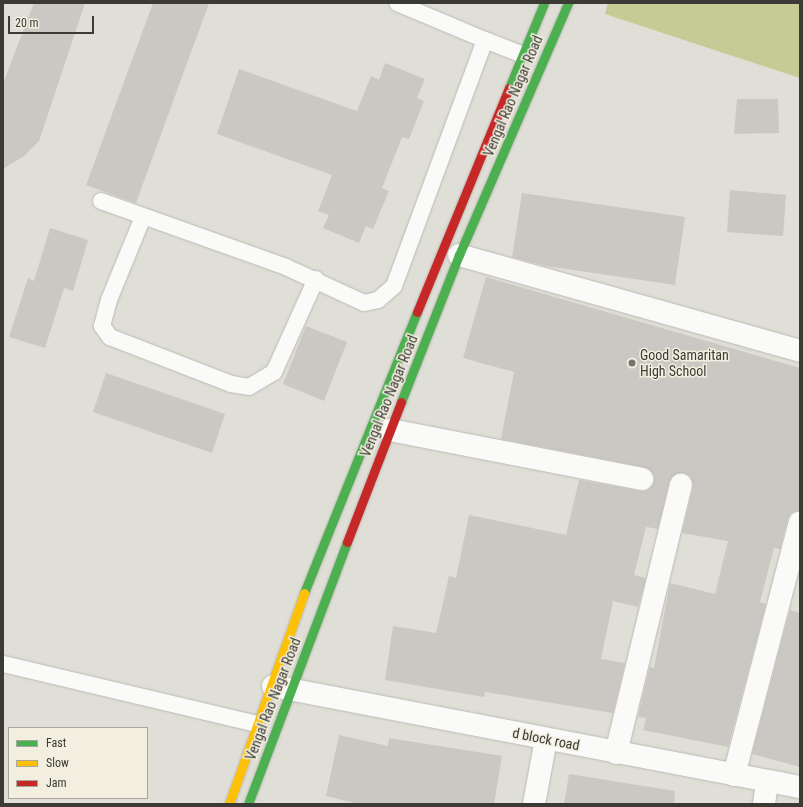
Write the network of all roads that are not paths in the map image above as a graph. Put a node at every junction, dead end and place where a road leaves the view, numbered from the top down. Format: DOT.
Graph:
graph roads {
  1 [pos="397,3"];
  2 [pos="544,3"];
  3 [pos="568,3"];
  4 [pos="485,40"];
  5 [pos="523,55"];
  6 [pos="101,201"];
  7 [pos="143,217"];
  8 [pos="454,221"];
  9 [pos="472,227"];
  10 [pos="460,255"];
  11 [pos="316,279"];
  12 [pos="422,300"];
  13 [pos="439,306"];
  14 [pos="800,352"];
  15 [pos="390,430"];
  16 [pos="642,479"];
  17 [pos="681,485"];
  18 [pos="800,522"];
  19 [pos="3,664"];
  20 [pos="269,686"];
  21 [pos="292,689"];
  22 [pos="256,724"];
  23 [pos="546,739"];
  24 [pos="616,753"];
  25 [pos="734,775"];
  26 [pos="768,782"];
  27 [pos="800,787"];
  28 [pos="229,804"];
  29 [pos="248,804"];
  30 [pos="534,804"];
  31 [pos="764,804"];
  1 -- 4 [label="lane"];
  2 -- 5 [label="main road, Vengal Rao Nagar Road"];
  3 -- 9 [label="main road, Vengal Rao Nagar Road"];
  4 -- 5 [label="lane"];
  4 -- 11 [label="lane"];
  5 -- 8 [label="main road, Vengal Rao Nagar Road"];
  6 -- 7 [label="lane"];
  7 -- 11 [label="lane"];
  7 -- 11 [label="lane"];
  8 -- 9 [label="main road"];
  8 -- 12 [label="main road, Vengal Rao Nagar Road"];
  9 -- 10 [label="main road, Vengal Rao Nagar Road"];
  10 -- 13 [label="main road, Vengal Rao Nagar Road"];
  10 -- 14 [label="street"];
  12 -- 13 [label="main road"];
  12 -- 20 [label="main road, Vengal Rao Nagar Road"];
  13 -- 15 [label="main road, Vengal Rao Nagar Road"];
  15 -- 16 [label="street"];
  15 -- 21 [label="main road, Vengal Rao Nagar Road"];
  17 -- 24 [label="street"];
  18 -- 25 [label="street"];
  19 -- 22 [label="lane"];
  20 -- 21 [label="street, d block road"];
  20 -- 22 [label="main road, Vengal Rao Nagar Road"];
  21 -- 23 [label="street, d block road"];
  21 -- 29 [label="main road, Vengal Rao Nagar Road"];
  22 -- 28 [label="main road, Vengal Rao Nagar Road"];
  23 -- 24 [label="street, d block road"];
  23 -- 30 [label="street"];
  24 -- 25 [label="street, d block road"];
  25 -- 26 [label="street, d block road"];
  26 -- 27 [label="street, d block road"];
  26 -- 31 [label="street"];
}
